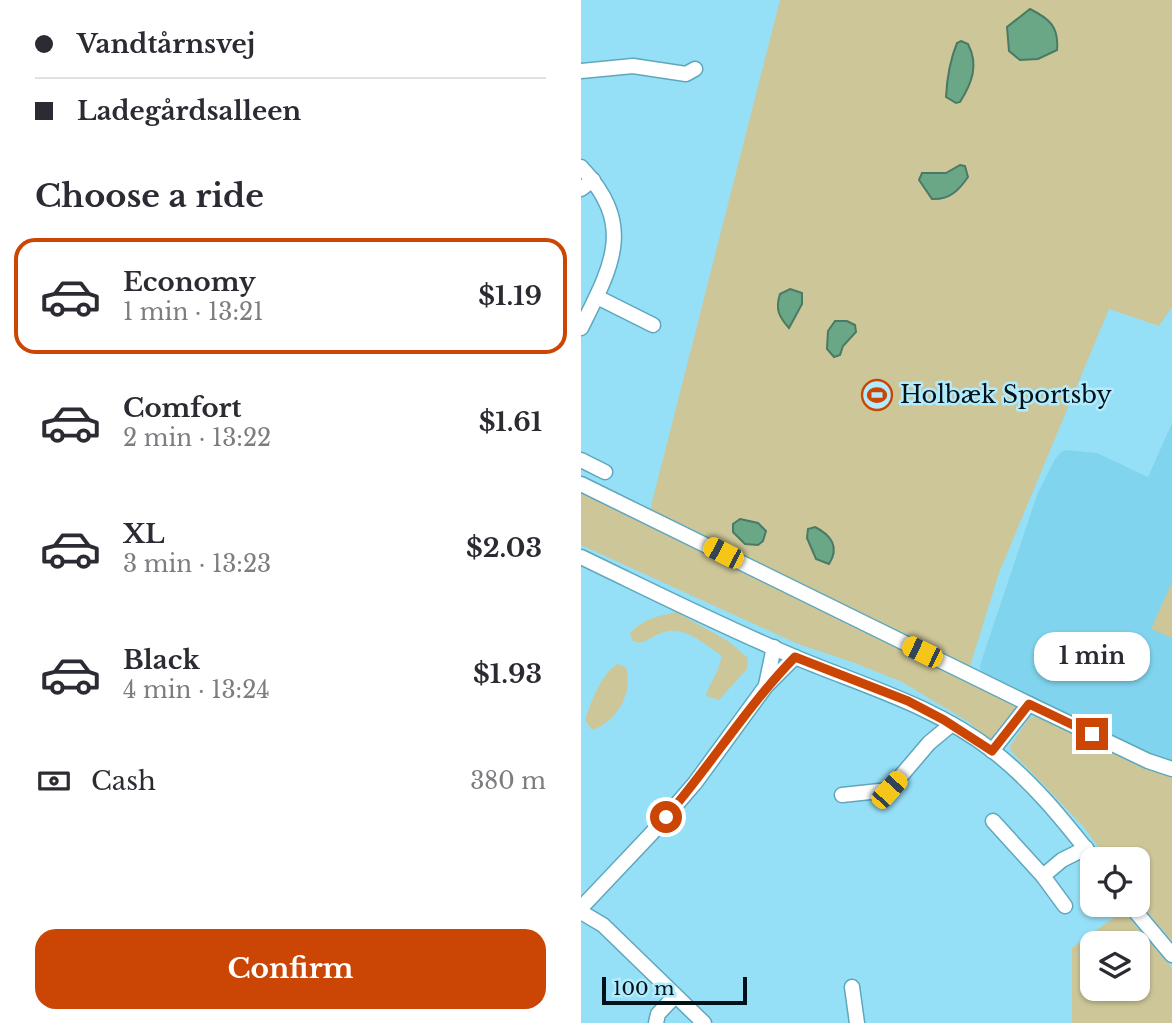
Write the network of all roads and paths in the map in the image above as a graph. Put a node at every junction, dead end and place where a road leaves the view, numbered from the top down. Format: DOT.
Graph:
graph roads {
  1 [pos="695,69"];
  2 [pos="581,71"];
  3 [pos="581,167"];
  4 [pos="587,185"];
  5 [pos="597,297"];
  6 [pos="653,325"];
  7 [pos="581,328"];
  8 [pos="581,460"];
  9 [pos="605,472"];
  10 [pos="581,484"];
  11 [pos="581,557"];
  12 [pos="774,648"];
  13 [pos="795,657"];
  14 [pos="766,686"];
  15 [pos="1029,704"];
  16 [pos="937,715"];
  17 [pos="952,724"];
  18 [pos="929,743"];
  19 [pos="992,751"];
  20 [pos="1172,769"];
  21 [pos="842,795"];
  22 [pos="993,821"];
  23 [pos="1084,847"];
  24 [pos="1080,852"];
  25 [pos="1043,876"];
  26 [pos="1065,906"];
  27 [pos="583,907"];
  28 [pos="1141,917"];
  29 [pos="1172,956"];
  30 [pos="852,988"];
  31 [pos="675,996"];
  32 [pos="656,1023"];
  33 [pos="704,1023"];
  34 [pos="857,1023"];
  1 -- 2 [label="street"];
  3 -- 4 [label="street"];
  4 -- 5 [label="street"];
  5 -- 6 [label="street"];
  5 -- 7 [label="street"];
  8 -- 9 [label="street"];
  10 -- 15 [label="street"];
  11 -- 12 [label="street"];
  12 -- 13 [label="street"];
  12 -- 14 [label="street"];
  13 -- 14 [label="street"];
  13 -- 16 [label="street"];
  14 -- 27 [label="street"];
  15 -- 19 [label="street"];
  15 -- 20 [label="street"];
  16 -- 17 [label="street"];
  16 -- 18 [label="street"];
  17 -- 18 [label="street"];
  17 -- 19 [label="street"];
  18 -- 21 [label="street"];
  19 -- 23 [label="street"];
  22 -- 25 [label="street"];
  24 -- 25 [label="street"];
  25 -- 26 [label="street"];
  27 -- 31 [label="street"];
  28 -- 29 [label="street"];
  30 -- 34 [label="street"];
  31 -- 32 [label="street"];
  31 -- 33 [label="street"];
}
